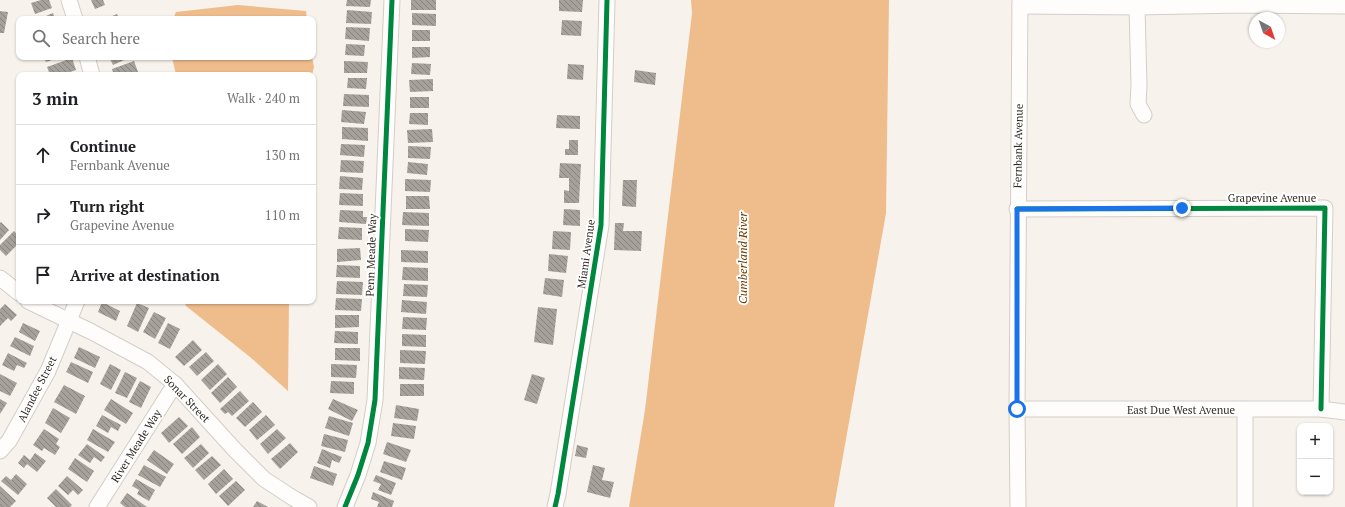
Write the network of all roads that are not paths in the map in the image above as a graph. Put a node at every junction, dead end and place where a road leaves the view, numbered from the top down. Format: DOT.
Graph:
graph roads {
  1 [pos="69,0"];
  2 [pos="392,0"];
  3 [pos="607,0"];
  4 [pos="1020,3"];
  5 [pos="1345,6"];
  6 [pos="1137,7"];
  7 [pos="75,16"];
  8 [pos="88,60"];
  9 [pos="91,72"];
  10 [pos="1144,115"];
  11 [pos="1017,209"];
  12 [pos="0,278"];
  13 [pos="16,291"];
  14 [pos="34,304"];
  15 [pos="76,304"];
  16 [pos="68,321"];
  17 [pos="175,384"];
  18 [pos="1017,409"];
  19 [pos="1245,410"];
  20 [pos="1320,410"];
  21 [pos="1345,412"];
  22 [pos="0,451"];
  23 [pos="97,507"];
  24 [pos="309,507"];
  25 [pos="345,507"];
  26 [pos="555,507"];
  27 [pos="1018,507"];
  28 [pos="1245,507"];
  1 -- 7 [label="street"];
  2 -- 25 [label="street, Penn Meade Way"];
  3 -- 26 [label="street, Miami Avenue"];
  4 -- 6 [label="street"];
  4 -- 11 [label="street, Fernbank Avenue"];
  5 -- 6 [label="street"];
  6 -- 10 [label="street"];
  8 -- 9 [label="street"];
  11 -- 18 [label="street, Fernbank Avenue"];
  11 -- 20 [label="street, Grapevine Avenue"];
  12 -- 13 [label="street"];
  14 -- 16 [label="street, Sonar Street"];
  15 -- 16 [label="street, Alandee Street"];
  16 -- 17 [label="street, Sonar Street"];
  16 -- 22 [label="street, Alandee Street"];
  17 -- 23 [label="street, River Meade Way"];
  17 -- 24 [label="street, Sonar Street"];
  18 -- 19 [label="street, East Due West Avenue"];
  18 -- 27 [label="street, Fernbank Avenue"];
  19 -- 20 [label="street, East Due West Avenue"];
  19 -- 28 [label="street"];
  20 -- 21 [label="street, East Due West Avenue"];
}
